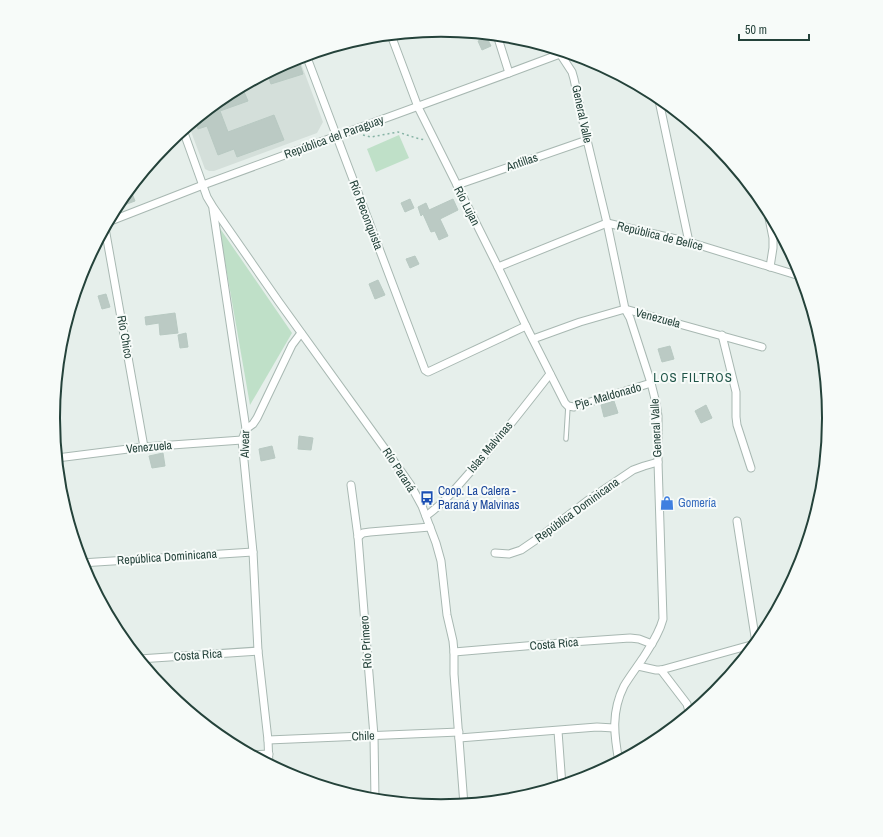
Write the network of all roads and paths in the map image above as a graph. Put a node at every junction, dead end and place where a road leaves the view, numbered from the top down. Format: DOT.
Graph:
graph roads {
  1 [pos="393,40"];
  2 [pos="499,41"];
  3 [pos="554,54"];
  4 [pos="561,56"];
  5 [pos="308,61"];
  6 [pos="510,74"];
  7 [pos="660,106"];
  8 [pos="418,107"];
  9 [pos="351,131"];
  10 [pos="185,136"];
  11 [pos="336,136"];
  12 [pos="587,140"];
  13 [pos="435,141"];
  14 [pos="203,185"];
  15 [pos="457,185"];
  16 [pos="213,206"];
  17 [pos="117,219"];
  18 [pos="607,223"];
  19 [pos="771,226"];
  20 [pos="106,236"];
  21 [pos="689,242"];
  22 [pos="498,267"];
  23 [pos="770,267"];
  24 [pos="795,274"];
  25 [pos="625,309"];
  26 [pos="526,326"];
  27 [pos="302,333"];
  28 [pos="722,335"];
  29 [pos="533,339"];
  30 [pos="762,347"];
  31 [pos="550,374"];
  32 [pos="651,383"];
  33 [pos="567,405"];
  34 [pos="246,429"];
  35 [pos="566,439"];
  36 [pos="242,440"];
  37 [pos="144,447"];
  38 [pos="62,457"];
  39 [pos="658,462"];
  40 [pos="751,468"];
  41 [pos="351,485"];
  42 [pos="426,516"];
  43 [pos="737,521"];
  44 [pos="430,528"];
  45 [pos="358,537"];
  46 [pos="252,552"];
  47 [pos="495,553"];
  48 [pos="88,563"];
  49 [pos="756,635"];
  50 [pos="652,644"];
  51 [pos="748,646"];
  52 [pos="258,651"];
  53 [pos="454,652"];
  54 [pos="145,659"];
  55 [pos="638,666"];
  56 [pos="661,670"];
  57 [pos="688,709"];
  58 [pos="614,728"];
  59 [pos="558,731"];
  60 [pos="459,735"];
  61 [pos="374,736"];
  62 [pos="268,740"];
  63 [pos="261,754"];
  64 [pos="269,754"];
  65 [pos="618,757"];
  66 [pos="269,759"];
  67 [pos="562,781"];
  68 [pos="375,794"];
  69 [pos="464,799"];
  1 -- 8 [label="street, Río Lujan"];
  2 -- 6 [label="street"];
  3 -- 6 [label="street, República del Paraguay"];
  4 -- 12 [label="street, General Valle"];
  5 -- 11 [label="street, Río Reconquista"];
  6 -- 8 [label="street, República del Paraguay"];
  7 -- 21 [label="street"];
  8 -- 9 [label="street, República del Paraguay"];
  8 -- 13 [label="street, Río Lujan"];
  9 -- 11 [label="street, República del Paraguay"];
  9 -- 13 [label="path"];
  10 -- 14 [label="street, Alvear"];
  11 -- 14 [label="street, República del Paraguay"];
  11 -- 26 [label="street, Río Reconquista"];
  12 -- 15 [label="street, Antillas"];
  12 -- 18 [label="street, General Valle"];
  13 -- 15 [label="street, Río Lujan"];
  14 -- 16 [label="street, Alvear"];
  14 -- 17 [label="street, República del Paraguay"];
  15 -- 22 [label="street, Río Lujan"];
  16 -- 27 [label="street, Río Paraná"];
  16 -- 34 [label="street, Alvear"];
  18 -- 21 [label="street, República de Belice"];
  18 -- 22 [label="street, República de Belice"];
  18 -- 25 [label="street, General Valle"];
  19 -- 23 [label="street"];
  20 -- 37 [label="street, Río Chico"];
  21 -- 23 [label="street, República de Belice"];
  22 -- 26 [label="street, Río Lujan"];
  23 -- 24 [label="street, República de Belice"];
  25 -- 28 [label="street, Venezuela"];
  25 -- 29 [label="street, Venezuela"];
  25 -- 32 [label="street, General Valle"];
  26 -- 29 [label="street, Río Lujan"];
  27 -- 34 [label="street"];
  27 -- 42 [label="street, Río Paraná"];
  28 -- 30 [label="street, Venezuela"];
  28 -- 40 [label="street"];
  29 -- 31 [label="street, Río Lujan"];
  31 -- 33 [label="street, Río Lujan"];
  31 -- 42 [label="street, Islas Malvinas"];
  32 -- 33 [label="street, Pje. Maldonado"];
  32 -- 39 [label="street, General Valle"];
  33 -- 35 [label="lane"];
  34 -- 36 [label="street, Alvear"];
  36 -- 37 [label="street, Venezuela"];
  36 -- 46 [label="street, Alvear"];
  37 -- 38 [label="street, Venezuela"];
  39 -- 47 [label="street, República Dominicana"];
  39 -- 50 [label="street, General Valle"];
  41 -- 45 [label="street, Río Primero"];
  42 -- 44 [label="street, Río Paraná"];
  43 -- 49 [label="street"];
  44 -- 45 [label="street"];
  44 -- 53 [label="street, Río Paraná"];
  45 -- 61 [label="street, Río Primero"];
  46 -- 48 [label="street, República Dominicana"];
  46 -- 52 [label="street, Alvear"];
  50 -- 53 [label="street, Costa Rica"];
  50 -- 55 [label="street, General Valle"];
  51 -- 56 [label="street"];
  52 -- 54 [label="street, Costa Rica"];
  52 -- 62 [label="street, Alvear"];
  53 -- 60 [label="street, Río Paraná"];
  55 -- 56 [label="street"];
  55 -- 58 [label="street, General Valle"];
  56 -- 57 [label="street"];
  58 -- 59 [label="street, Chile"];
  58 -- 65 [label="street, General Valle"];
  59 -- 60 [label="street, Chile"];
  59 -- 67 [label="street"];
  60 -- 61 [label="street, Chile"];
  60 -- 69 [label="street, Río Paraná"];
  61 -- 62 [label="street, Chile"];
  61 -- 68 [label="street, Río Primero"];
  62 -- 64 [label="street, Alvear"];
  63 -- 64 [label="street"];
  64 -- 66 [label="street, Alvear"];
}
